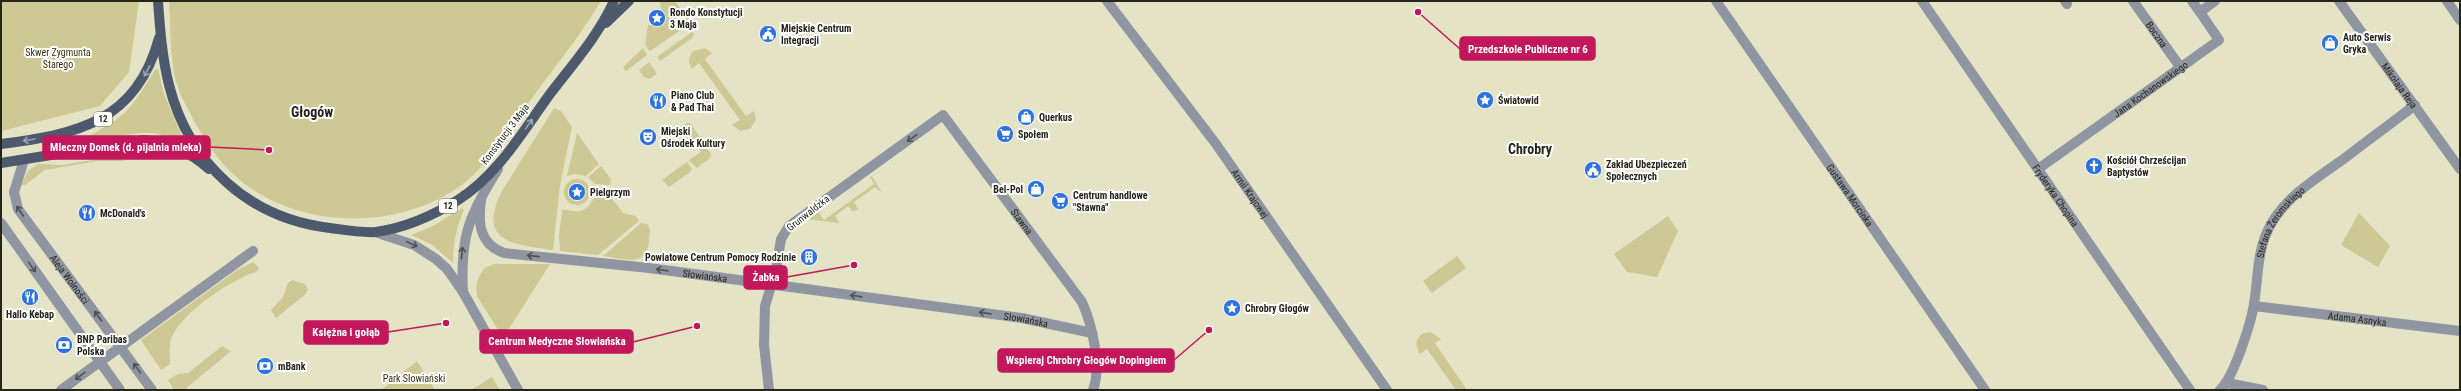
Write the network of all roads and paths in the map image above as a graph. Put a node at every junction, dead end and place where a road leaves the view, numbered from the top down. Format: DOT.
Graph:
graph roads {
  1 [pos="158,1"];
  2 [pos="614,1"];
  3 [pos="629,1"];
  4 [pos="1107,1"];
  5 [pos="1716,1"];
  6 [pos="1922,1"];
  7 [pos="2133,1"];
  8 [pos="2192,1"];
  9 [pos="2215,1"];
  10 [pos="2339,1"];
  11 [pos="2447,1"];
  12 [pos="2200,12"];
  13 [pos="2460,20"];
  14 [pos="598,32"];
  15 [pos="160,34"];
  16 [pos="2180,68"];
  17 [pos="2415,105"];
  18 [pos="943,115"];
  19 [pos="1,144"];
  20 [pos="506,155"];
  21 [pos="24,160"];
  22 [pos="1,162"];
  23 [pos="2038,169"];
  24 [pos="2460,169"];
  25 [pos="227,185"];
  26 [pos="482,195"];
  27 [pos="1,223"];
  28 [pos="375,232"];
  29 [pos="253,251"];
  30 [pos="770,284"];
  31 [pos="463,292"];
  32 [pos="2254,306"];
  33 [pos="2460,331"];
  34 [pos="1092,333"];
  35 [pos="121,347"];
  36 [pos="99,362"];
  37 [pos="2224,387"];
  38 [pos="61,390"];
  39 [pos="120,390"];
  40 [pos="152,390"];
  41 [pos="518,390"];
  42 [pos="769,390"];
  43 [pos="1093,390"];
  44 [pos="1387,390"];
  45 [pos="1985,390"];
  46 [pos="2190,390"];
  47 [pos="2263,390"];
  1 -- 15 [label="main road, Konstytucji 3 Maja / 12"];
  2 -- 14 [label="main road, Konstytucji 3 Maja / 12"];
  3 -- 14 [label="main road, 12"];
  4 -- 44 [label="street, Armii Krajowej"];
  5 -- 45 [label="street, Gustawa Morcinka"];
  6 -- 23 [label="street, Fryderyka Chopina"];
  7 -- 16 [label="street, Boczna"];
  8 -- 12 [label="street"];
  9 -- 12 [label="street"];
  10 -- 17 [label="street, Mikołaja Reja"];
  11 -- 13 [label="street"];
  12 -- 16 [label="street, Jana Kochanowskiego"];
  20 -- 14 [label="main road, Konstytucji 3 Maja / 12, one-way"];
  15 -- 19 [label="main road, 12, one-way"];
  15 -- 25 [label="main road, Konstytucji 3 Maja / 12"];
  16 -- 23 [label="street, Jana Kochanowskiego"];
  17 -- 24 [label="street, Mikołaja Reja"];
  17 -- 32 [label="street, Stefana Żeromskiego"];
  18 -- 30 [label="street, Grunwaldzka, one-way"];
  18 -- 34 [label="street, Stawna"];
  20 -- 26 [label="street"];
  20 -- 28 [label="main road, Konstytucji 3 Maja / 12"];
  21 -- 22 [label="main road, 12"];
  21 -- 25 [label="main road, 12"];
  35 -- 21 [label="street, Aleja Wolności, one-way"];
  23 -- 46 [label="street, Fryderyka Chopina"];
  25 -- 28 [label="main road, Konstytucji 3 Maja / 12"];
  30 -- 26 [label="street, Słowiańska, one-way"];
  31 -- 26 [label="street, one-way"];
  27 -- 36 [label="street, one-way"];
  28 -- 31 [label="street, one-way"];
  29 -- 35 [label="street"];
  34 -- 30 [label="street, Słowiańska, one-way"];
  30 -- 42 [label="street, Grunwaldzka"];
  31 -- 41 [label="street"];
  32 -- 33 [label="street, Adama Asnyka"];
  32 -- 37 [label="street, Stefana Żeromskiego"];
  34 -- 43 [label="street, Stawna"];
  35 -- 36 [label="street"];
  40 -- 35 [label="street, Aleja Wolności, one-way"];
  36 -- 38 [label="street, one-way"];
  36 -- 39 [label="street"];
  37 -- 47 [label="street"];
}
